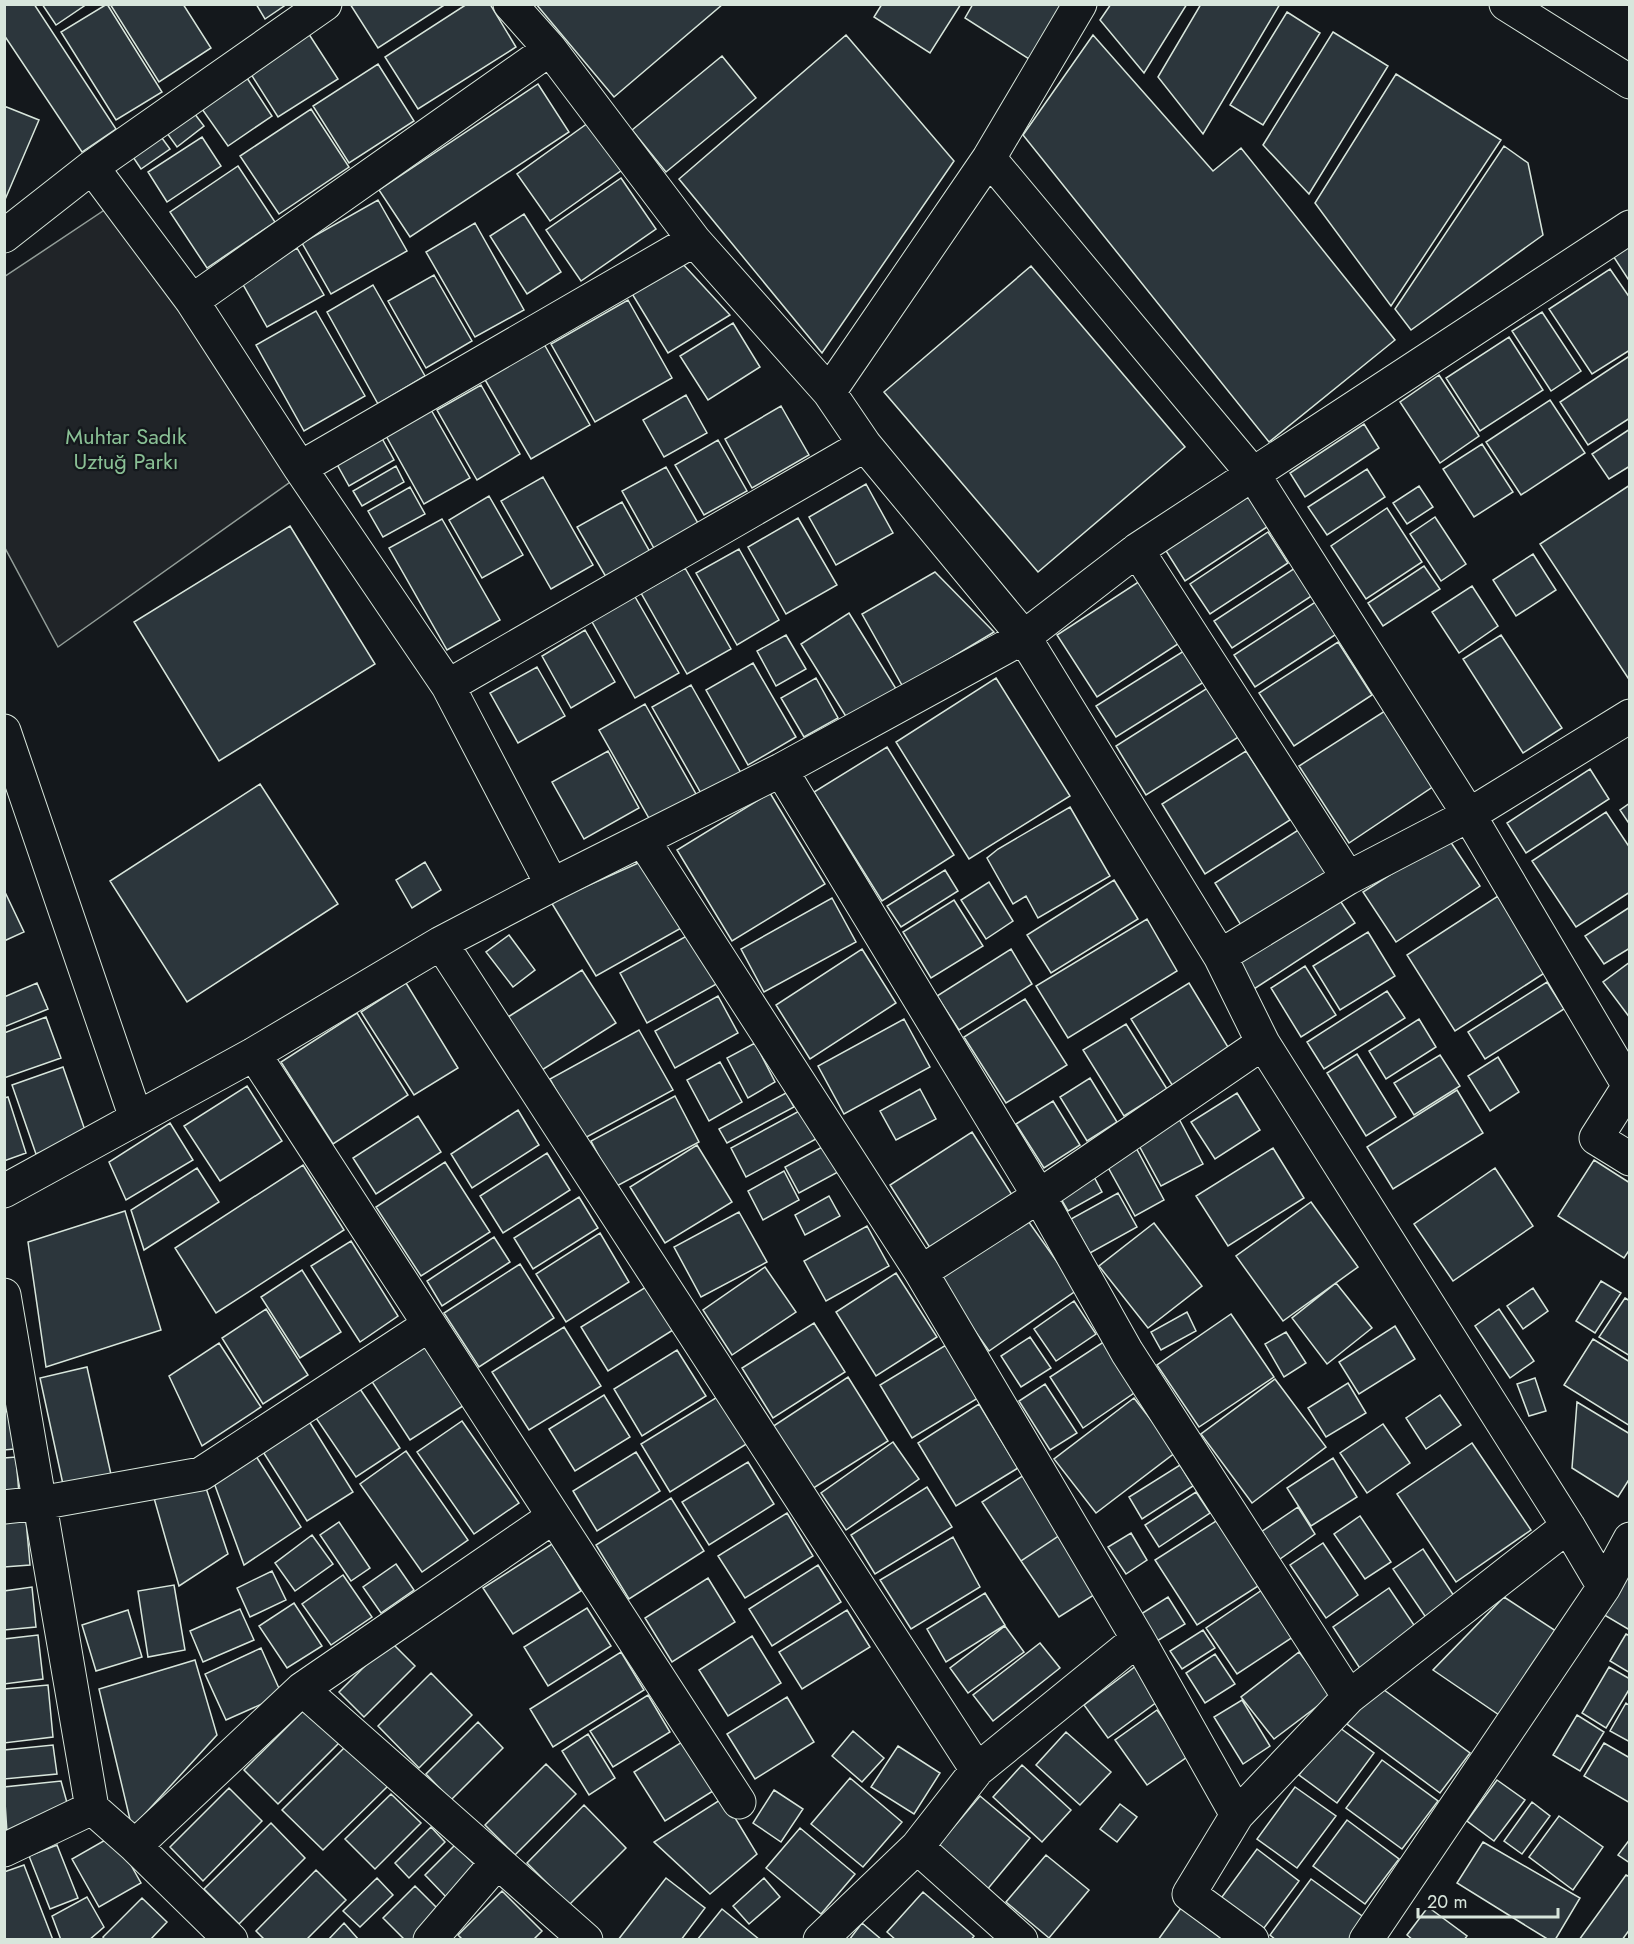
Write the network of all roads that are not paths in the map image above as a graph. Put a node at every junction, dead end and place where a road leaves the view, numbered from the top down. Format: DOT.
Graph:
graph roads {
  1 [pos="325,4"];
  2 [pos="510,4"];
  3 [pos="1080,4"];
  4 [pos="1506,4"];
  5 [pos="550,49"];
  6 [pos="1629,82"];
  7 [pos="988,158"];
  8 [pos="92,166"];
  9 [pos="1629,227"];
  10 [pos="4,236"];
  11 [pos="694,240"];
  12 [pos="192,302"];
  13 [pos="828,392"];
  14 [pos="865,445"];
  15 [pos="300,468"];
  16 [pos="1253,474"];
  17 [pos="1137,550"];
  18 [pos="1024,637"];
  19 [pos="448,686"];
  20 [pos="1629,716"];
  21 [pos="4,731"];
  22 [pos="781,770"];
  23 [pos="1469,815"];
  24 [pos="643,840"];
  25 [pos="1348,878"];
  26 [pos="552,885"];
  27 [pos="441,943"];
  28 [pos="1220,956"];
  29 [pos="1263,1043"];
  30 [pos="254,1054"];
  31 [pos="136,1118"];
  32 [pos="1629,1159"];
  33 [pos="4,1191"];
  34 [pos="1039,1196"];
  35 [pos="921,1272"];
  36 [pos="4,1295"];
  37 [pos="429,1325"];
  38 [pos="40,1503"];
  39 [pos="4,1507"];
  40 [pos="553,1517"];
  41 [pos="1568,1526"];
  42 [pos="1629,1539"];
  43 [pos="1604,1587"];
  44 [pos="1138,1640"];
  45 [pos="302,1689"];
  46 [pos="1349,1697"];
  47 [pos="977,1770"];
  48 [pos="739,1802"];
  49 [pos="92,1808"];
  50 [pos="1237,1815"];
  51 [pos="135,1846"];
  52 [pos="917,1847"];
  53 [pos="4,1850"];
  54 [pos="497,1862"];
  55 [pos="231,1940"];
  56 [pos="430,1940"];
  57 [pos="586,1940"];
  58 [pos="820,1940"];
  59 [pos="1021,1940"];
  60 [pos="1252,1940"];
  61 [pos="1366,1940"];
  1 -- 8 [label="main road"];
  2 -- 5 [label="main road"];
  3 -- 7 [label="main road"];
  4 -- 6 [label="main road"];
  5 -- 11 [label="main road"];
  5 -- 12 [label="main road"];
  7 -- 13 [label="main road"];
  7 -- 16 [label="main road"];
  8 -- 10 [label="main road"];
  8 -- 12 [label="main road"];
  9 -- 16 [label="main road"];
  11 -- 13 [label="main road"];
  11 -- 15 [label="main road"];
  12 -- 15 [label="main road"];
  13 -- 14 [label="main road"];
  14 -- 18 [label="main road"];
  14 -- 19 [label="main road"];
  15 -- 19 [label="main road"];
  16 -- 17 [label="main road"];
  16 -- 23 [label="main road"];
  17 -- 18 [label="main road"];
  17 -- 25 [label="main road"];
  18 -- 22 [label="main road"];
  18 -- 28 [label="main road"];
  19 -- 26 [label="main road"];
  20 -- 23 [label="main road"];
  21 -- 31 [label="main road"];
  22 -- 24 [label="main road"];
  22 -- 34 [label="main road"];
  23 -- 25 [label="main road"];
  23 -- 32 [label="main road"];
  24 -- 26 [label="main road"];
  24 -- 35 [label="main road"];
  25 -- 28 [label="main road"];
  26 -- 27 [label="main road"];
  27 -- 30 [label="main road"];
  27 -- 47 [label="main road"];
  28 -- 29 [label="main road"];
  29 -- 34 [label="main road"];
  29 -- 41 [label="main road"];
  30 -- 31 [label="main road"];
  30 -- 37 [label="main road"];
  31 -- 33 [label="main road"];
  34 -- 35 [label="main road"];
  34 -- 46 [label="main road"];
  35 -- 44 [label="main road"];
  36 -- 38 [label="main road"];
  37 -- 38 [label="main road"];
  37 -- 40 [label="main road"];
  38 -- 39 [label="main road"];
  38 -- 49 [label="main road"];
  40 -- 45 [label="main road"];
  40 -- 48 [label="main road"];
  41 -- 43 [label="main road"];
  41 -- 46 [label="main road"];
  42 -- 43 [label="main road"];
  43 -- 61 [label="main road"];
  44 -- 47 [label="main road"];
  44 -- 50 [label="main road"];
  45 -- 51 [label="main road"];
  45 -- 54 [label="main road"];
  46 -- 50 [label="main road"];
  47 -- 52 [label="main road"];
  49 -- 51 [label="main road"];
  49 -- 53 [label="main road"];
  50 -- 60 [label="main road"];
  51 -- 55 [label="main road"];
  52 -- 58 [label="main road"];
  52 -- 59 [label="main road"];
  54 -- 56 [label="main road"];
  54 -- 57 [label="main road"];
}
